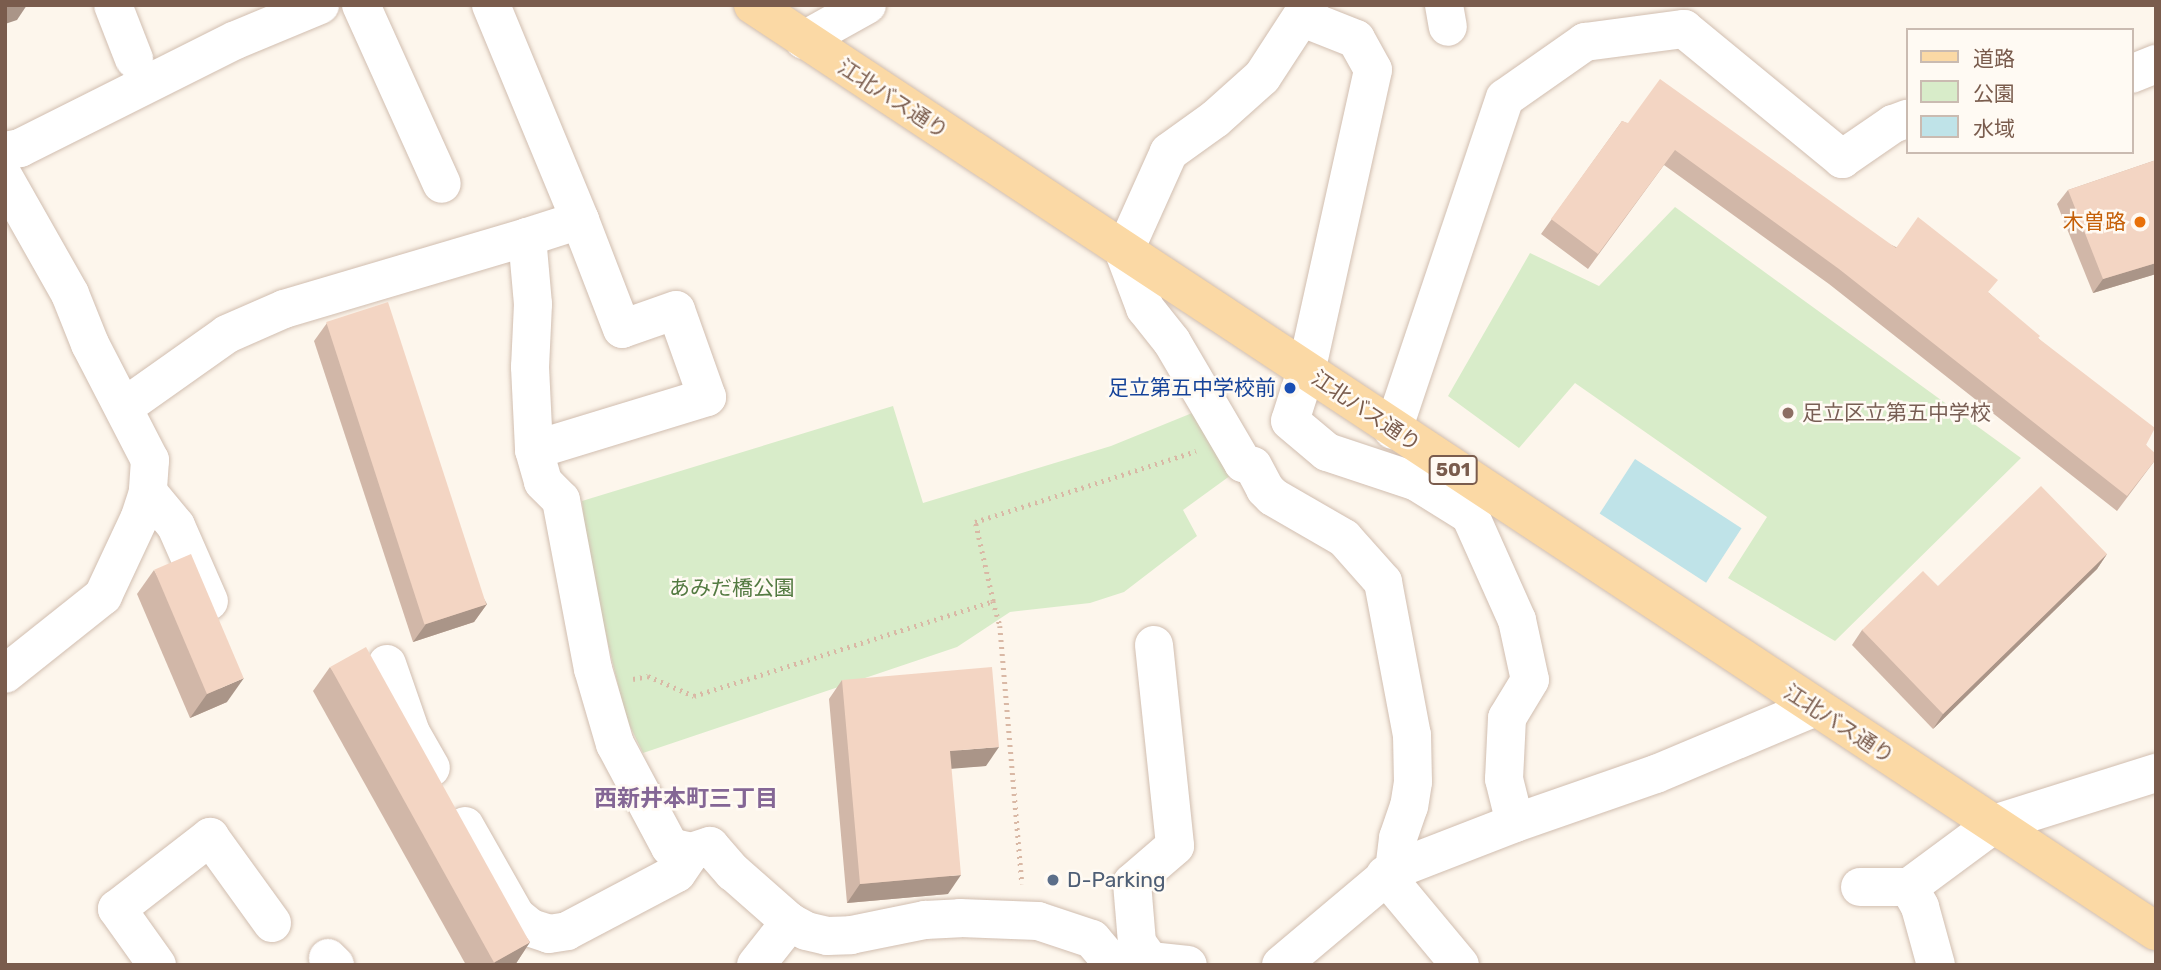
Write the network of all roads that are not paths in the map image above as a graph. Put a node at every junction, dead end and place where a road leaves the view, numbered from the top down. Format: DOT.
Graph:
graph roads {
  1 [pos="113,5"];
  2 [pos="320,5"];
  3 [pos="361,5"];
  4 [pos="491,5"];
  5 [pos="753,5"];
  6 [pos="867,5"];
  7 [pos="1306,11"];
  8 [pos="272,14"];
  9 [pos="804,40"];
  10 [pos="134,59"];
  11 [pos="2156,64"];
  12 [pos="2133,73"];
  13 [pos="1906,119"];
  14 [pos="5,151"];
  15 [pos="5,179"];
  16 [pos="442,184"];
  17 [pos="580,220"];
  18 [pos="527,237"];
  19 [pos="1124,252"];
  20 [pos="1306,370"];
  21 [pos="124,407"];
  22 [pos="1393,430"];
  23 [pos="534,450"];
  24 [pos="148,492"];
  25 [pos="224,637"];
  26 [pos="1154,645"];
  27 [pos="387,664"];
  28 [pos="5,674"];
  29 [pos="1814,708"];
  30 [pos="2156,774"];
  31 [pos="1516,823"];
  32 [pos="1994,824"];
  33 [pos="691,852"];
  34 [pos="1390,873"];
  35 [pos="1860,887"];
  36 [pos="1909,887"];
  37 [pos="790,922"];
  38 [pos="272,923"];
  39 [pos="2156,931"];
  40 [pos="1130,961"];
  41 [pos="157,965"];
  42 [pos="755,965"];
  43 [pos="1188,965"];
  44 [pos="1281,965"];
  45 [pos="1460,965"];
  46 [pos="1936,965"];
  1 -- 10 [label="street"];
  2 -- 8 [label="street"];
  3 -- 16 [label="street"];
  4 -- 17 [label="street"];
  5 -- 9 [label="main road, 江北バス通り / 501"];
  6 -- 9 [label="street"];
  7 -- 19 [label="street"];
  7 -- 20 [label="street"];
  8 -- 14 [label="street"];
  9 -- 19 [label="main road, 江北バス通り / 501"];
  11 -- 12 [label="street"];
  13 -- 22 [label="street"];
  15 -- 21 [label="street"];
  17 -- 18 [label="street"];
  17 -- 23 [label="street"];
  18 -- 21 [label="street"];
  18 -- 23 [label="street"];
  19 -- 20 [label="main road, 江北バス通り / 501"];
  19 -- 34 [label="street"];
  20 -- 22 [label="main road, 江北バス通り / 501"];
  20 -- 31 [label="street"];
  21 -- 24 [label="street"];
  22 -- 29 [label="main road, 江北バス通り / 501"];
  23 -- 33 [label="street"];
  24 -- 25 [label="street"];
  24 -- 28 [label="street"];
  26 -- 40 [label="street"];
  27 -- 33 [label="street"];
  29 -- 31 [label="street"];
  29 -- 32 [label="main road, 江北バス通り / 501"];
  30 -- 32 [label="street"];
  31 -- 34 [label="street"];
  32 -- 36 [label="street"];
  32 -- 39 [label="main road, 江北バス通り / 501"];
  33 -- 37 [label="street"];
  34 -- 44 [label="street"];
  34 -- 45 [label="street"];
  35 -- 36 [label="street"];
  36 -- 46 [label="street"];
  37 -- 40 [label="street"];
  37 -- 42 [label="street"];
  38 -- 41 [label="street"];
  40 -- 43 [label="street"];
}
